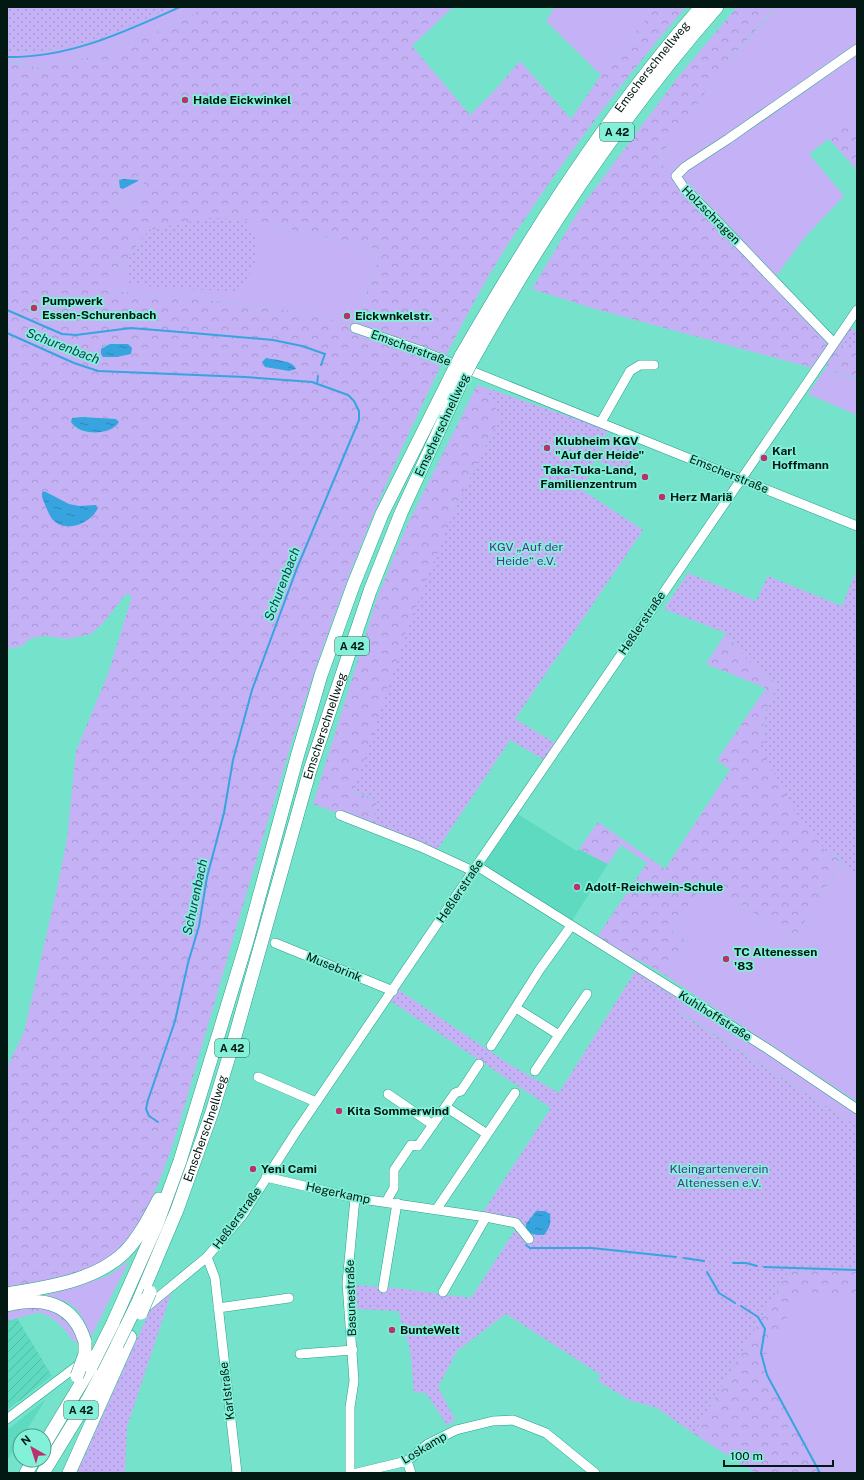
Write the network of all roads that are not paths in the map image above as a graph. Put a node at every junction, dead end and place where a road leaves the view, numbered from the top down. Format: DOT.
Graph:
graph roads {
  1 [pos="701,7"];
  2 [pos="717,7"];
  3 [pos="857,49"];
  4 [pos="522,263"];
  5 [pos="857,310"];
  6 [pos="355,328"];
  7 [pos="834,344"];
  8 [pos="654,365"];
  9 [pos="457,376"];
  10 [pos="601,422"];
  11 [pos="741,479"];
  12 [pos="857,526"];
  13 [pos="340,814"];
  14 [pos="475,869"];
  15 [pos="571,926"];
  16 [pos="275,943"];
  17 [pos="393,991"];
  18 [pos="587,994"];
  19 [pos="516,1008"];
  20 [pos="559,1035"];
  21 [pos="491,1046"];
  22 [pos="479,1064"];
  23 [pos="535,1071"];
  24 [pos="258,1077"];
  25 [pos="515,1093"];
  26 [pos="388,1094"];
  27 [pos="316,1102"];
  28 [pos="446,1107"];
  29 [pos="857,1109"];
  30 [pos="433,1125"];
  31 [pos="487,1134"];
  32 [pos="180,1161"];
  33 [pos="266,1177"];
  34 [pos="355,1198"];
  35 [pos="386,1202"];
  36 [pos="397,1203"];
  37 [pos="436,1210"];
  38 [pos="486,1217"];
  39 [pos="529,1239"];
  40 [pos="207,1257"];
  41 [pos="383,1288"];
  42 [pos="443,1292"];
  43 [pos="7,1294"];
  44 [pos="144,1296"];
  45 [pos="289,1298"];
  46 [pos="7,1304"];
  47 [pos="218,1308"];
  48 [pos="353,1350"];
  49 [pos="300,1354"];
  50 [pos="7,1419"];
  51 [pos="48,1428"];
  52 [pos="52,1432"];
  53 [pos="406,1461"];
  54 [pos="43,1473"];
  55 [pos="69,1473"];
  56 [pos="237,1473"];
  57 [pos="350,1473"];
  58 [pos="357,1473"];
  59 [pos="411,1473"];
  60 [pos="595,1473"];
  1 -- 4 [label="highway, Emscherschnellweg / A 42"];
  2 -- 4 [label="highway, Emscherschnellweg / A 42"];
  3 -- 7 [label="street, Holzschragen"];
  4 -- 9 [label="highway, Emscherschnellweg / A 42, bridge"];
  5 -- 7 [label="street, Heßlerstraße"];
  6 -- 10 [label="street, Emscherstraße"];
  7 -- 11 [label="street, Heßlerstraße"];
  8 -- 10 [label="street"];
  9 -- 32 [label="highway, Emscherschnellweg / A 42"];
  9 -- 44 [label="highway, Emscherschnellweg / A 42"];
  10 -- 11 [label="street, Emscherstraße"];
  11 -- 12 [label="street, Emscherstraße"];
  11 -- 14 [label="street, Heßlerstraße"];
  13 -- 14 [label="street, Kuhlhoffstraße"];
  14 -- 15 [label="street, Kuhlhoffstraße"];
  14 -- 17 [label="street, Heßlerstraße"];
  15 -- 19 [label="street"];
  15 -- 29 [label="street, Kuhlhoffstraße"];
  16 -- 17 [label="street, Musebrink"];
  17 -- 27 [label="street, Heßlerstraße"];
  18 -- 20 [label="street"];
  19 -- 20 [label="street"];
  19 -- 21 [label="street"];
  20 -- 23 [label="street"];
  22 -- 28 [label="street, Hegerkamp"];
  24 -- 27 [label="street"];
  25 -- 31 [label="street"];
  26 -- 30 [label="street"];
  27 -- 33 [label="street, Heßlerstraße"];
  28 -- 30 [label="street, Hegerkamp"];
  28 -- 31 [label="street"];
  30 -- 35 [label="street, Hegerkamp"];
  31 -- 37 [label="street"];
  32 -- 43 [label="highway"];
  32 -- 52 [label="highway, Emscherschnellweg / A 42, bridge"];
  33 -- 34 [label="street, Hegerkamp"];
  33 -- 40 [label="street, Heßlerstraße"];
  34 -- 35 [label="street, Hegerkamp"];
  34 -- 48 [label="street, Basunestraße"];
  35 -- 36 [label="street, Hegerkamp"];
  36 -- 37 [label="street, Hegerkamp"];
  36 -- 41 [label="street"];
  37 -- 38 [label="street, Hegerkamp"];
  38 -- 39 [label="street, Hegerkamp"];
  38 -- 42 [label="street"];
  40 -- 47 [label="street, Karlstraße"];
  40 -- 50 [label="street, Heßlerstraße"];
  44 -- 54 [label="highway, Emscherschnellweg / A 42, bridge"];
  44 -- 55 [label="highway, bridge"];
  45 -- 47 [label="street"];
  46 -- 51 [label="highway, bridge"];
  47 -- 56 [label="street, Karlstraße"];
  48 -- 49 [label="street"];
  48 -- 57 [label="street, Basunestraße"];
  53 -- 58 [label="street, Loskamp"];
  53 -- 59 [label="street"];
  53 -- 60 [label="street, Loskamp"];
}
